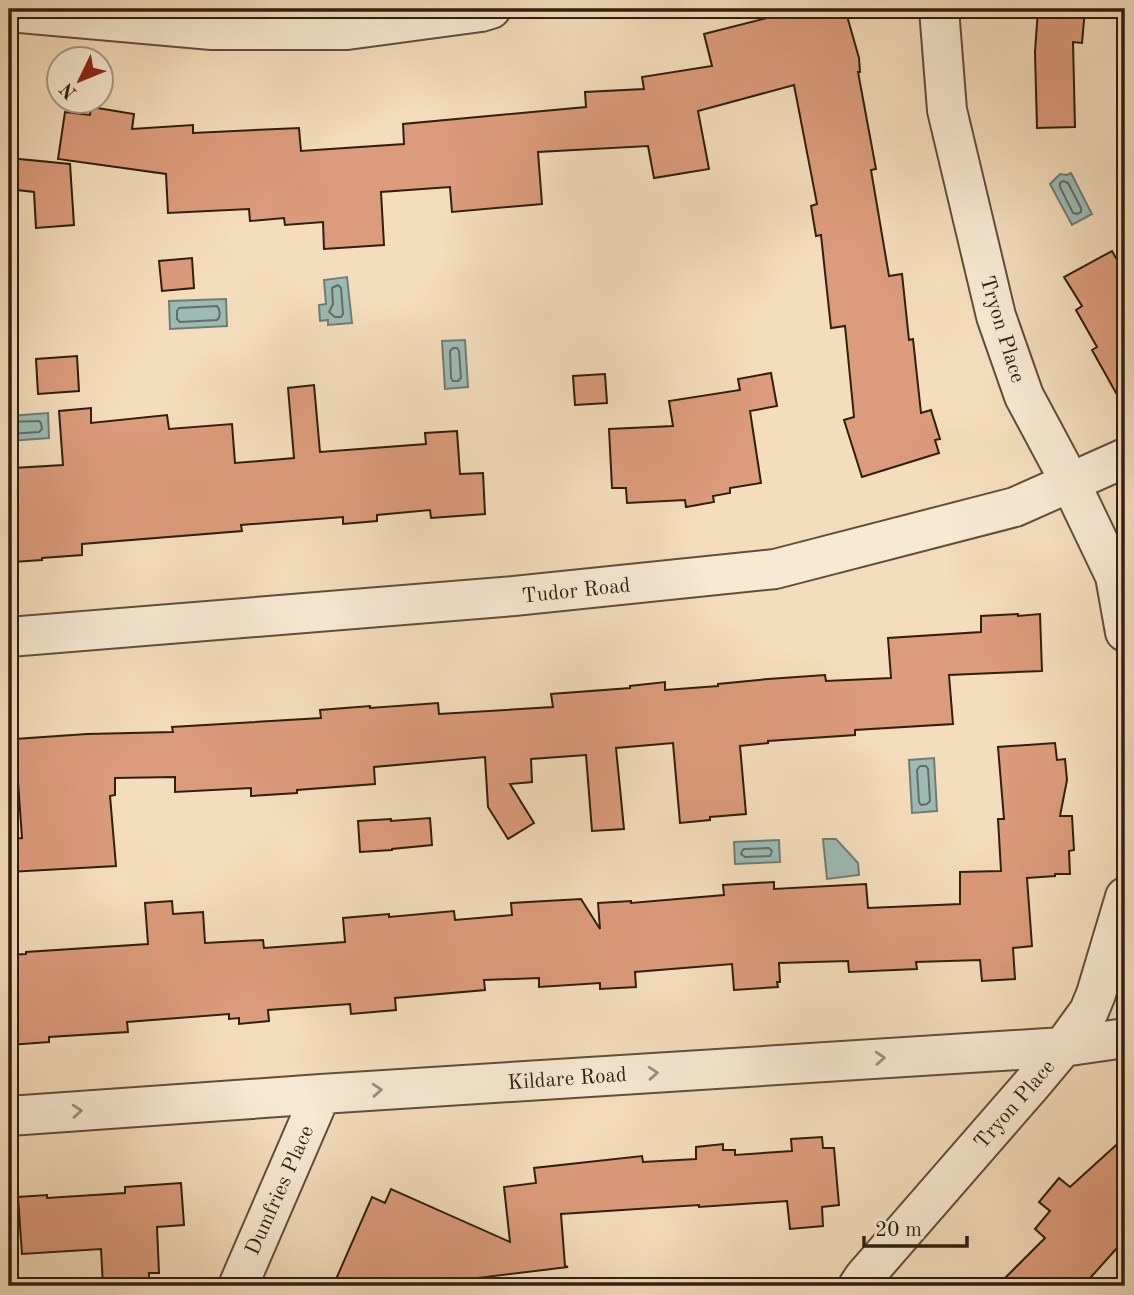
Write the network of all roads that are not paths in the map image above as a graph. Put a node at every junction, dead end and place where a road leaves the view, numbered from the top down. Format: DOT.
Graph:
graph roads {
  1 [pos="491,9"];
  2 [pos="939,9"];
  3 [pos="9,12"];
  4 [pos="1125,458"];
  5 [pos="1070,482"];
  6 [pos="1125,632"];
  7 [pos="9,637"];
  8 [pos="1125,897"];
  9 [pos="1125,1038"];
  10 [pos="1063,1047"];
  11 [pos="321,1094"];
  12 [pos="9,1115"];
  13 [pos="238,1286"];
  14 [pos="858,1286"];
  1 -- 3 [label="street"];
  2 -- 5 [label="street, Tryon Place"];
  4 -- 5 [label="street, Tudor Road"];
  5 -- 6 [label="street, Tryon Place"];
  5 -- 7 [label="street, Tudor Road"];
  8 -- 10 [label="street, Tryon Place"];
  9 -- 10 [label="street, Kildare Road"];
  11 -- 10 [label="street, Kildare Road, one-way"];
  10 -- 14 [label="street, Tryon Place"];
  12 -- 11 [label="street, Kildare Road, one-way"];
  11 -- 13 [label="street, Dumfries Place"];
}
